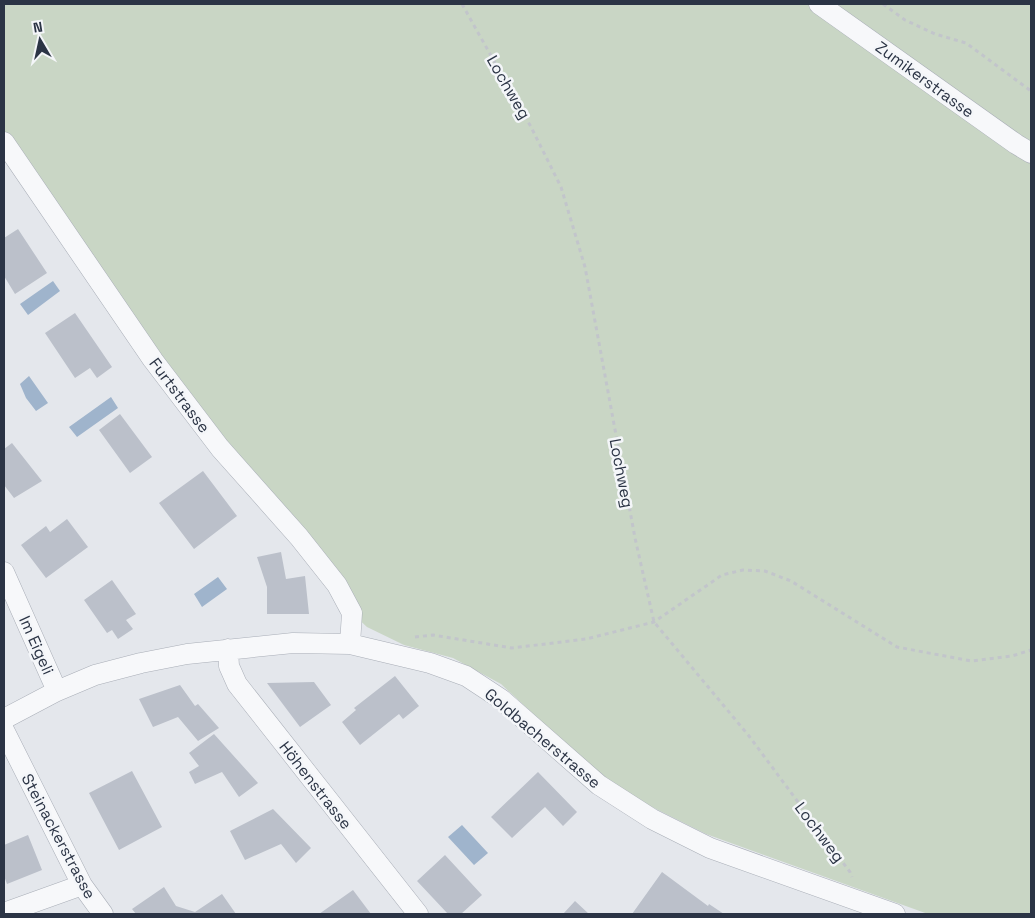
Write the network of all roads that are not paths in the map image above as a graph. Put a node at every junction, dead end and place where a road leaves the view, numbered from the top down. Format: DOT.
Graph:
graph roads {
  1 [pos="819,4"];
  2 [pos="4,142"];
  3 [pos="1031,153"];
  4 [pos="4,572"];
  5 [pos="350,644"];
  6 [pos="228,649"];
  7 [pos="57,691"];
  8 [pos="4,719"];
  9 [pos="4,730"];
  10 [pos="82,885"];
  11 [pos="4,913"];
  12 [pos="103,914"];
  13 [pos="418,914"];
  14 [pos="895,914"];
  1 -- 3 [label="street, Zumikerstrasse"];
  2 -- 5 [label="street, Furtstrasse"];
  4 -- 7 [label="street, Im Eigeli"];
  5 -- 6 [label="street, Goldbacherstrasse"];
  5 -- 14 [label="street, Goldbacherstrasse"];
  6 -- 7 [label="street, Goldbacherstrasse"];
  6 -- 13 [label="street, Höhenstrasse"];
  7 -- 8 [label="street, Goldbacherstrasse"];
  9 -- 10 [label="street, Steinackerstrasse"];
  10 -- 11 [label="street"];
  10 -- 12 [label="street, Steinackerstrasse"];
}
